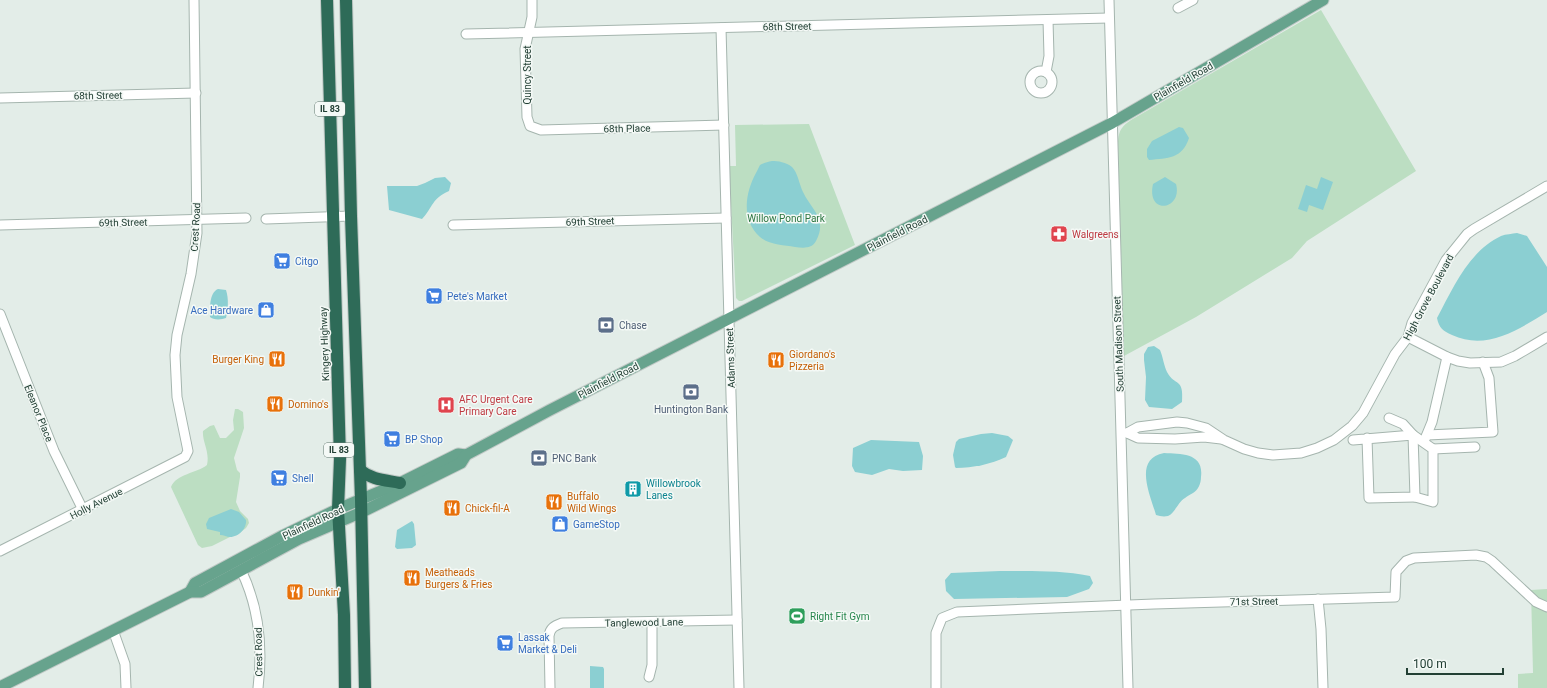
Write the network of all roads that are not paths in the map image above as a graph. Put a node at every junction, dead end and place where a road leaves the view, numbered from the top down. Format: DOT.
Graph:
graph roads {
  1 [pos="194,0"];
  2 [pos="328,0"];
  3 [pos="346,0"];
  4 [pos="532,0"];
  5 [pos="1109,0"];
  6 [pos="1193,0"];
  7 [pos="1323,0"];
  8 [pos="1178,8"];
  9 [pos="1109,18"];
  10 [pos="1048,20"];
  11 [pos="721,28"];
  12 [pos="529,33"];
  13 [pos="466,34"];
  14 [pos="1046,72"];
  15 [pos="196,93"];
  16 [pos="0,98"];
  17 [pos="1112,123"];
  18 [pos="724,125"];
  19 [pos="530,126"];
  20 [pos="1547,186"];
  21 [pos="351,216"];
  22 [pos="332,217"];
  23 [pos="246,218"];
  24 [pos="726,218"];
  25 [pos="266,219"];
  26 [pos="197,220"];
  27 [pos="0,225"];
  28 [pos="453,225"];
  29 [pos="0,314"];
  30 [pos="728,319"];
  31 [pos="1408,337"];
  32 [pos="1547,337"];
  33 [pos="1447,357"];
  34 [pos="1483,362"];
  35 [pos="1389,418"];
  36 [pos="1413,435"];
  37 [pos="1367,438"];
  38 [pos="1425,438"];
  39 [pos="1224,440"];
  40 [pos="1352,440"];
  41 [pos="1475,447"];
  42 [pos="1433,449"];
  43 [pos="188,451"];
  44 [pos="466,455"];
  45 [pos="360,470"];
  46 [pos="400,482"];
  47 [pos="1415,497"];
  48 [pos="362,499"];
  49 [pos="83,510"];
  50 [pos="338,510"];
  51 [pos="362,512"];
  52 [pos="338,523"];
  53 [pos="0,552"];
  54 [pos="240,570"];
  55 [pos="190,592"];
  56 [pos="1318,599"];
  57 [pos="1125,606"];
  58 [pos="1547,607"];
  59 [pos="736,620"];
  60 [pos="652,622"];
  61 [pos="113,630"];
  62 [pos="649,676"];
  63 [pos="0,687"];
  64 [pos="126,688"];
  65 [pos="258,688"];
  66 [pos="346,688"];
  67 [pos="365,688"];
  68 [pos="550,688"];
  69 [pos="738,688"];
  70 [pos="936,688"];
  71 [pos="1128,688"];
  72 [pos="1323,688"];
  1 -- 15 [label="street, Crest Road"];
  2 -- 22 [label="highway, Kingery Highway / IL 83"];
  3 -- 21 [label="highway, IL 83"];
  4 -- 12 [label="street, Quincy Street"];
  5 -- 9 [label="street, South Madison Street"];
  6 -- 8 [label="street"];
  7 -- 17 [label="main road, Plainfield Road"];
  9 -- 10 [label="street, 68th Street"];
  9 -- 17 [label="street, South Madison Street"];
  10 -- 11 [label="street, 68th Street"];
  10 -- 14 [label="street"];
  11 -- 12 [label="street, 68th Street"];
  11 -- 18 [label="street, Adams Street"];
  12 -- 13 [label="street, 68th Street"];
  12 -- 19 [label="street, Quincy Street"];
  15 -- 16 [label="street, 68th Street"];
  15 -- 26 [label="street, Crest Road"];
  17 -- 30 [label="main road, Plainfield Road"];
  17 -- 57 [label="street, South Madison Street"];
  18 -- 19 [label="street, 68th Place"];
  18 -- 24 [label="street, Adams Street"];
  20 -- 31 [label="street, High Grove Boulevard"];
  21 -- 22 [label="street"];
  21 -- 45 [label="highway, IL 83"];
  22 -- 25 [label="street"];
  22 -- 50 [label="highway, Kingery Highway / IL 83"];
  23 -- 26 [label="street, 69th Street"];
  24 -- 28 [label="street, 69th Street"];
  24 -- 30 [label="street, Adams Street"];
  26 -- 27 [label="street, 69th Street"];
  26 -- 43 [label="street, Crest Road"];
  29 -- 49 [label="street, Eleanor Place"];
  30 -- 44 [label="main road, Plainfield Road"];
  30 -- 59 [label="street, Adams Street"];
  31 -- 33 [label="street"];
  31 -- 39 [label="street, High Grove Boulevard"];
  32 -- 34 [label="street"];
  33 -- 34 [label="street"];
  33 -- 38 [label="street"];
  34 -- 38 [label="street"];
  35 -- 36 [label="street"];
  36 -- 37 [label="street"];
  36 -- 38 [label="street"];
  36 -- 47 [label="street"];
  37 -- 40 [label="street"];
  37 -- 47 [label="street"];
  38 -- 42 [label="street"];
  39 -- 39 [label="street, High Grove Boulevard"];
  41 -- 42 [label="street"];
  42 -- 47 [label="street"];
  43 -- 49 [label="street, Holly Avenue"];
  44 -- 46 [label="main road, Plainfield Road"];
  44 -- 51 [label="main road, Plainfield Road"];
  45 -- 46 [label="highway"];
  45 -- 48 [label="highway, IL 83"];
  46 -- 48 [label="main road, Plainfield Road"];
  48 -- 50 [label="main road, Plainfield Road"];
  48 -- 51 [label="highway, IL 83"];
  49 -- 53 [label="street, Holly Avenue"];
  50 -- 52 [label="highway, Kingery Highway / IL 83"];
  50 -- 55 [label="main road, Plainfield Road"];
  51 -- 52 [label="main road, Plainfield Road"];
  51 -- 67 [label="highway, IL 83"];
  52 -- 54 [label="main road, Plainfield Road"];
  52 -- 66 [label="highway, Kingery Highway / IL 83"];
  54 -- 55 [label="main road, Plainfield Road"];
  54 -- 65 [label="street, Crest Road"];
  55 -- 61 [label="main road, Plainfield Road"];
  56 -- 57 [label="street, 71st Street"];
  56 -- 58 [label="street, 71st Street"];
  56 -- 72 [label="street"];
  57 -- 70 [label="street, 71st Street"];
  57 -- 71 [label="street, South Madison Street"];
  59 -- 60 [label="street, Tanglewood Lane"];
  59 -- 69 [label="street, Adams Street"];
  60 -- 62 [label="street"];
  60 -- 68 [label="street, Tanglewood Lane"];
  61 -- 63 [label="main road, Plainfield Road"];
  61 -- 64 [label="street"];
}
